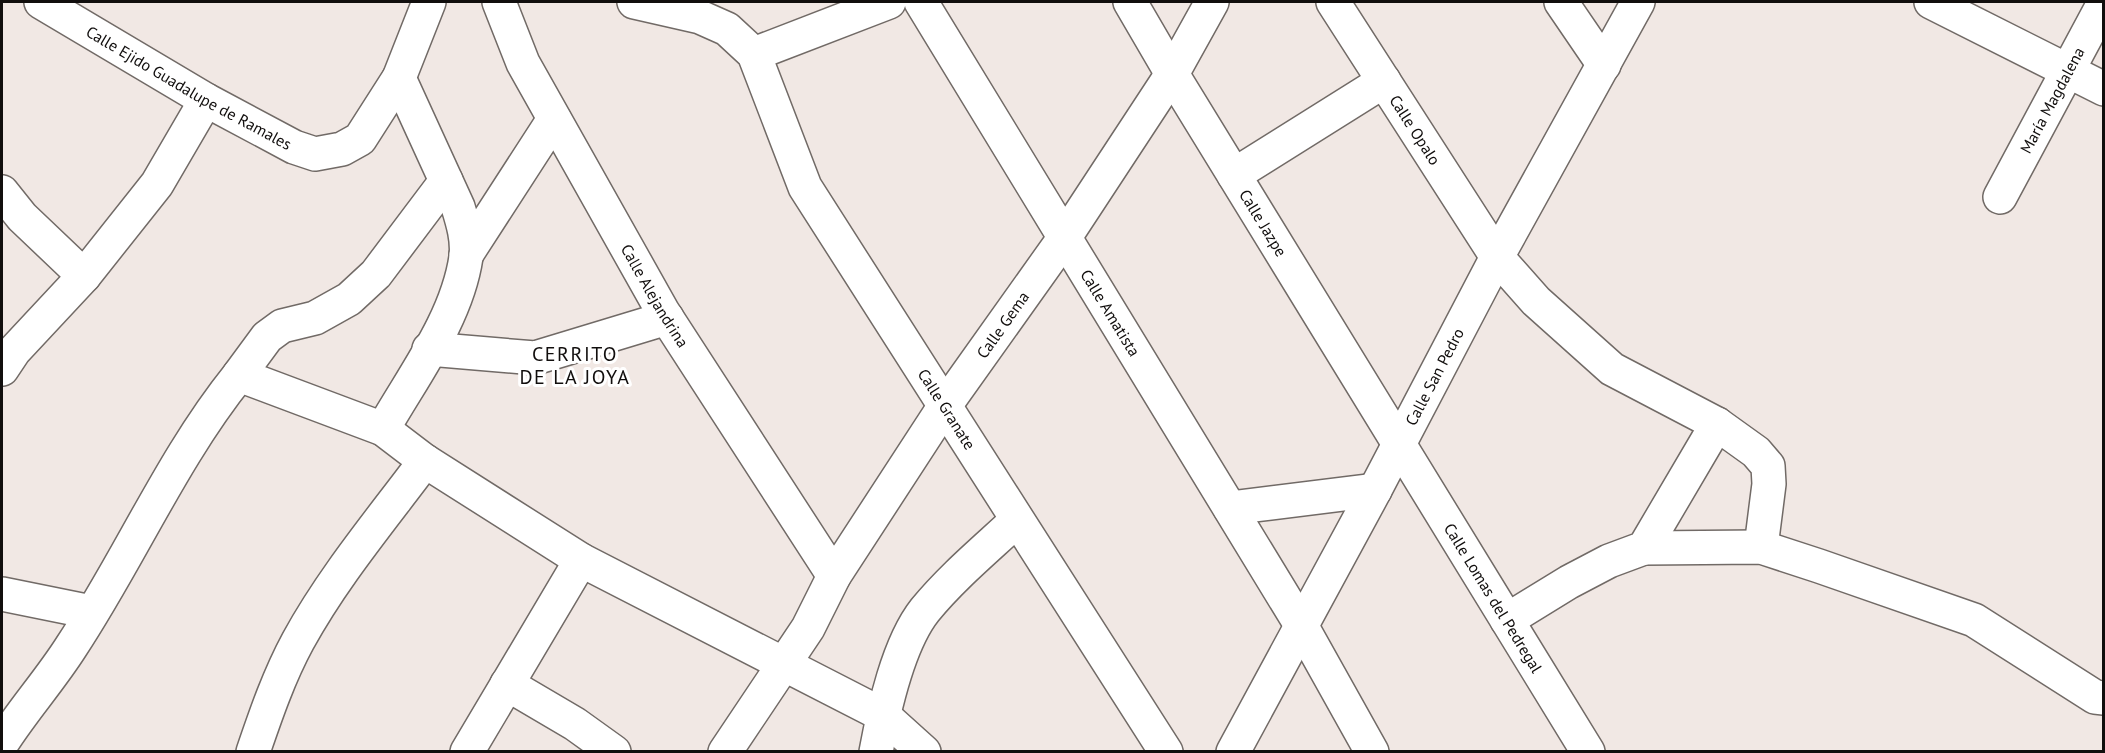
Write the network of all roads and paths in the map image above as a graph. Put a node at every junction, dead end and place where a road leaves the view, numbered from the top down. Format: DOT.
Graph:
graph roads {
  1 [pos="41,2"];
  2 [pos="429,2"];
  3 [pos="499,2"];
  4 [pos="634,2"];
  5 [pos="889,2"];
  6 [pos="921,2"];
  7 [pos="1130,2"];
  8 [pos="1212,2"];
  9 [pos="1333,2"];
  10 [pos="1562,2"];
  11 [pos="1638,2"];
  12 [pos="1931,2"];
  13 [pos="2103,3"];
  14 [pos="754,54"];
  15 [pos="1604,65"];
  16 [pos="2069,70"];
  17 [pos="1172,74"];
  18 [pos="399,78"];
  19 [pos="1384,81"];
  20 [pos="2103,89"];
  21 [pos="206,100"];
  22 [pos="554,119"];
  23 [pos="1234,175"];
  24 [pos="446,181"];
  25 [pos="2,192"];
  26 [pos="2000,197"];
  27 [pos="1065,237"];
  28 [pos="466,255"];
  29 [pos="1497,257"];
  30 [pos="84,276"];
  31 [pos="667,318"];
  32 [pos="429,349"];
  33 [pos="6,355"];
  34 [pos="239,375"];
  35 [pos="944,407"];
  36 [pos="1717,424"];
  37 [pos="383,429"];
  38 [pos="1400,443"];
  39 [pos="425,461"];
  40 [pos="1375,490"];
  41 [pos="1230,508"];
  42 [pos="1017,520"];
  43 [pos="1761,547"];
  44 [pos="1644,548"];
  45 [pos="581,561"];
  46 [pos="834,576"];
  47 [pos="2,594"];
  48 [pos="91,612"];
  49 [pos="1507,620"];
  50 [pos="1301,625"];
  51 [pos="782,665"];
  52 [pos="507,684"];
  53 [pos="2103,698"];
  54 [pos="883,715"];
  55 [pos="2,743"];
  56 [pos="253,752"];
  57 [pos="467,752"];
  58 [pos="614,752"];
  59 [pos="725,752"];
  60 [pos="876,752"];
  61 [pos="924,752"];
  62 [pos="1166,752"];
  63 [pos="1233,752"];
  64 [pos="1372,752"];
  65 [pos="1588,752"];
  1 -- 21 [label="street, Calle Ejido Guadalupe de Ramales"];
  2 -- 18 [label="street"];
  3 -- 22 [label="street, Calle Alejandrina"];
  4 -- 14 [label="street"];
  5 -- 14 [label="street"];
  6 -- 27 [label="street, Calle Amatista"];
  7 -- 17 [label="street, Calle Jazpe"];
  8 -- 17 [label="street, Calle Gema"];
  9 -- 19 [label="street, Calle Opalo"];
  10 -- 15 [label="street"];
  11 -- 15 [label="street, Calle San Pedro"];
  12 -- 16 [label="street"];
  13 -- 16 [label="street, María Magdalena"];
  14 -- 35 [label="street, Calle Granate"];
  15 -- 29 [label="street, Calle San Pedro"];
  16 -- 20 [label="street"];
  16 -- 26 [label="street, María Magdalena"];
  17 -- 23 [label="street, Calle Jazpe"];
  17 -- 27 [label="street, Calle Gema"];
  18 -- 21 [label="street, Calle Ejido Guadalupe de Ramales"];
  18 -- 24 [label="street"];
  19 -- 23 [label="street"];
  19 -- 29 [label="street, Calle Opalo"];
  21 -- 30 [label="street"];
  22 -- 28 [label="street"];
  22 -- 31 [label="street, Calle Alejandrina"];
  23 -- 38 [label="street, Calle Jazpe"];
  24 -- 28 [label="street"];
  24 -- 34 [label="street"];
  25 -- 30 [label="street"];
  27 -- 35 [label="street, Calle Gema"];
  27 -- 41 [label="street, Calle Amatista"];
  28 -- 32 [label="street"];
  29 -- 36 [label="street, Calle Opalo"];
  29 -- 38 [label="street, Calle San Pedro"];
  30 -- 33 [label="street"];
  31 -- 32 [label="street"];
  31 -- 46 [label="street, Calle Alejandrina"];
  32 -- 37 [label="street"];
  34 -- 37 [label="street"];
  34 -- 48 [label="street"];
  35 -- 42 [label="street, Calle Granate"];
  35 -- 46 [label="street, Calle Gema"];
  36 -- 43 [label="street, Calle Opalo"];
  36 -- 44 [label="street"];
  37 -- 39 [label="street"];
  38 -- 40 [label="street, Calle San Pedro"];
  38 -- 49 [label="street, Calle Lomas del Pedregal"];
  39 -- 45 [label="street"];
  39 -- 56 [label="street"];
  40 -- 41 [label="street"];
  40 -- 50 [label="street, Calle San Pedro"];
  41 -- 50 [label="street, Calle Amatista"];
  42 -- 54 [label="street"];
  42 -- 62 [label="street, Calle Granate"];
  43 -- 44 [label="street"];
  43 -- 53 [label="street"];
  44 -- 49 [label="street"];
  45 -- 51 [label="street"];
  45 -- 52 [label="street"];
  46 -- 51 [label="street, Calle Gema"];
  47 -- 48 [label="street"];
  48 -- 55 [label="street"];
  49 -- 65 [label="street, Calle Lomas del Pedregal"];
  50 -- 63 [label="street, Calle San Pedro"];
  50 -- 64 [label="street, Calle Amatista"];
  51 -- 54 [label="street"];
  51 -- 59 [label="street, Calle Gema"];
  52 -- 57 [label="street"];
  52 -- 58 [label="street"];
  54 -- 60 [label="street"];
  54 -- 61 [label="street"];
}
